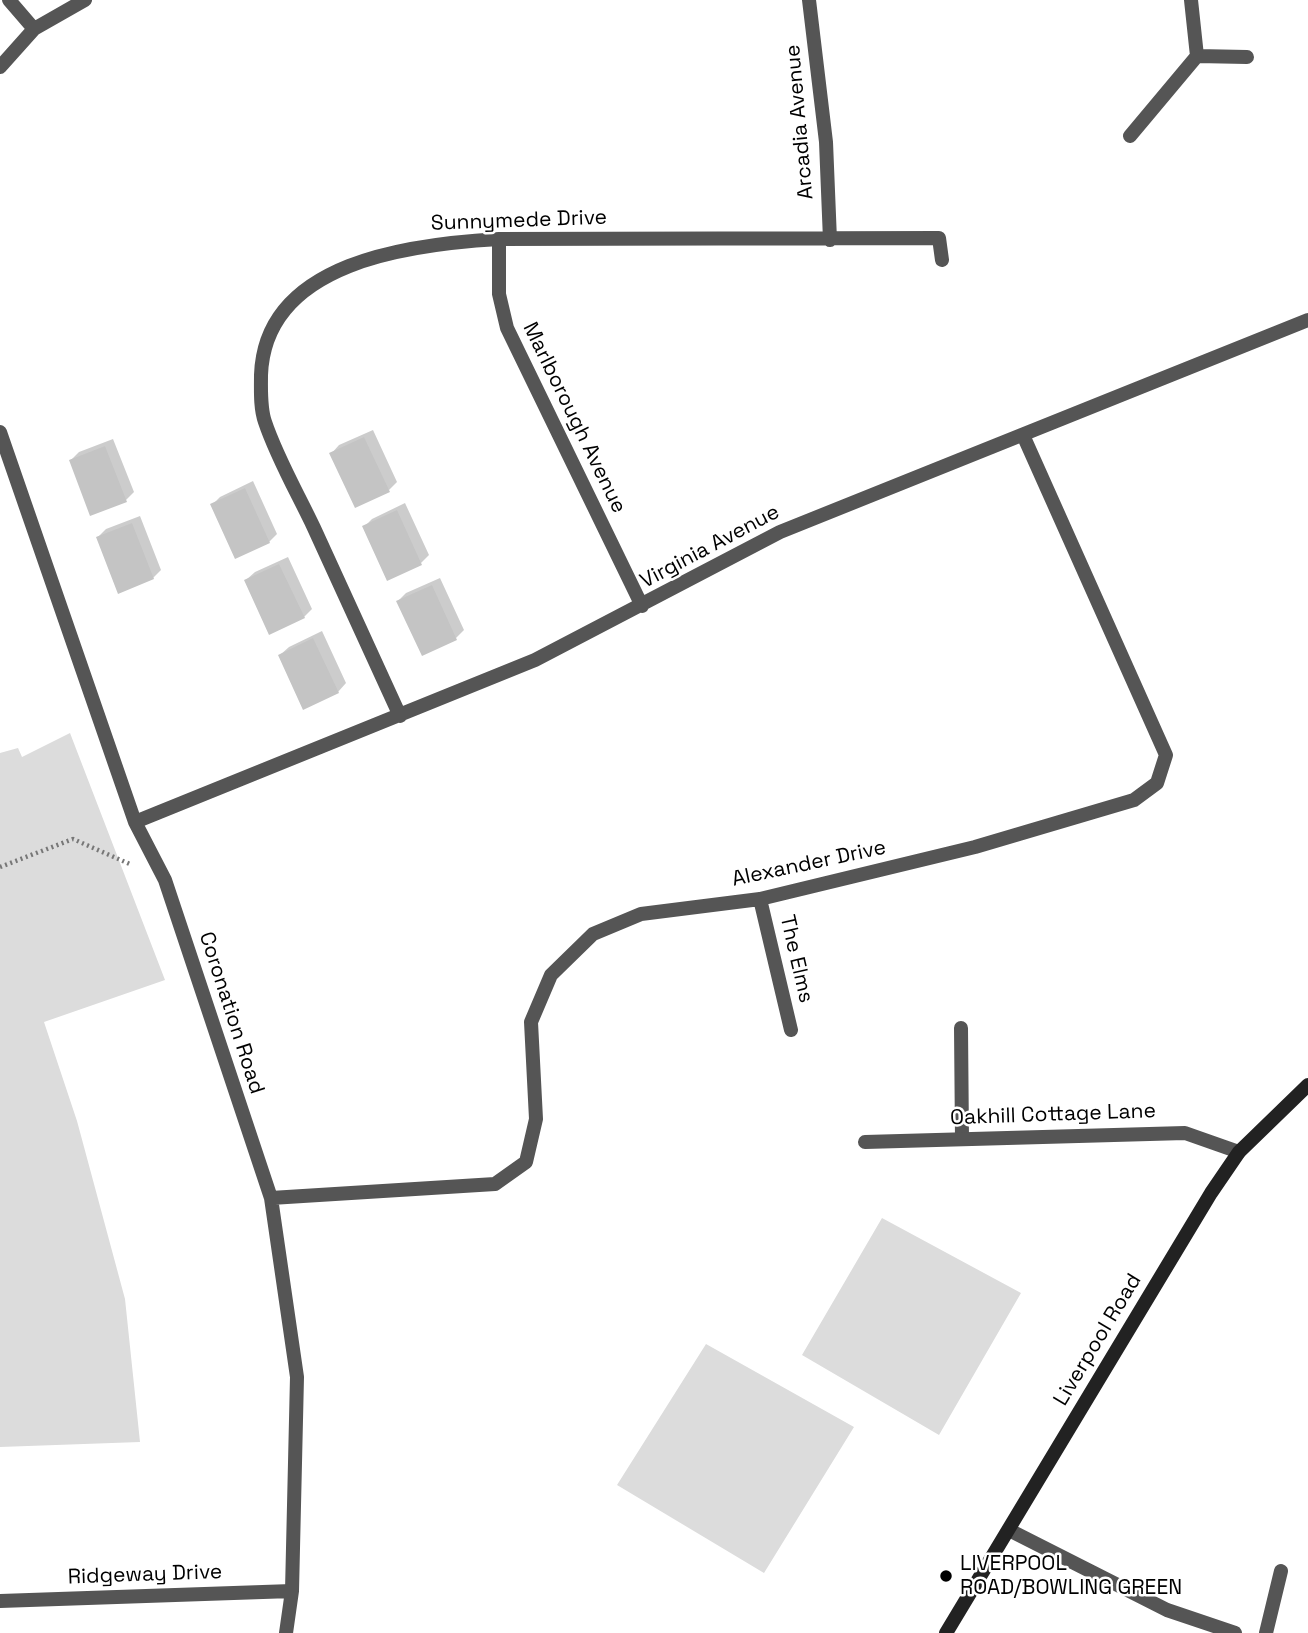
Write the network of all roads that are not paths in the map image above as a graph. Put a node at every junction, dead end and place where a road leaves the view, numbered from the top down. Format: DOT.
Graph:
graph roads {
  1 [pos="9,0"];
  2 [pos="85,0"];
  3 [pos="809,0"];
  4 [pos="1191,0"];
  5 [pos="34,29"];
  6 [pos="1197,56"];
  7 [pos="1247,57"];
  8 [pos="0,66"];
  9 [pos="1130,136"];
  10 [pos="499,239"];
  11 [pos="830,240"];
  12 [pos="942,260"];
  13 [pos="1308,320"];
  14 [pos="0,432"];
  15 [pos="1023,435"];
  16 [pos="5,466"];
  17 [pos="642,606"];
  18 [pos="400,716"];
  19 [pos="135,822"];
  20 [pos="760,899"];
  21 [pos="961,1028"];
  22 [pos="791,1030"];
  23 [pos="1308,1085"];
  24 [pos="962,1139"];
  25 [pos="865,1142"];
  26 [pos="1239,1152"];
  27 [pos="271,1198"];
  28 [pos="1009,1530"];
  29 [pos="1281,1571"];
  30 [pos="292,1591"];
  31 [pos="0,1601"];
  32 [pos="286,1633"];
  33 [pos="946,1633"];
  34 [pos="1235,1633"];
  35 [pos="1266,1633"];
  1 -- 5 [label="street"];
  2 -- 5 [label="street"];
  3 -- 11 [label="street, Arcadia Avenue"];
  4 -- 6 [label="street"];
  5 -- 8 [label="street"];
  6 -- 7 [label="street"];
  6 -- 9 [label="street"];
  10 -- 11 [label="street, Sunnymede Drive"];
  10 -- 17 [label="street, Marlborough Avenue"];
  10 -- 18 [label="street, Sunnymede Drive"];
  11 -- 12 [label="street, Sunnymede Drive"];
  13 -- 15 [label="street, Virginia Avenue"];
  14 -- 16 [label="street, Coronation Road"];
  15 -- 17 [label="street, Virginia Avenue"];
  15 -- 20 [label="street, Alexander Drive"];
  16 -- 19 [label="street, Coronation Road"];
  17 -- 18 [label="street, Virginia Avenue"];
  18 -- 19 [label="street, Virginia Avenue"];
  19 -- 27 [label="street, Coronation Road"];
  20 -- 22 [label="street, The Elms"];
  20 -- 27 [label="street, Alexander Drive"];
  21 -- 24 [label="street"];
  23 -- 26 [label="main road, Liverpool Road"];
  24 -- 25 [label="street, Oakhill Cottage Lane"];
  24 -- 26 [label="street, Oakhill Cottage Lane"];
  26 -- 28 [label="main road, Liverpool Road"];
  27 -- 30 [label="street, Coronation Road"];
  28 -- 33 [label="main road, Liverpool Road"];
  28 -- 34 [label="street"];
  29 -- 35 [label="street"];
  30 -- 31 [label="street, Ridgeway Drive"];
  30 -- 32 [label="street, Coronation Road"];
}
